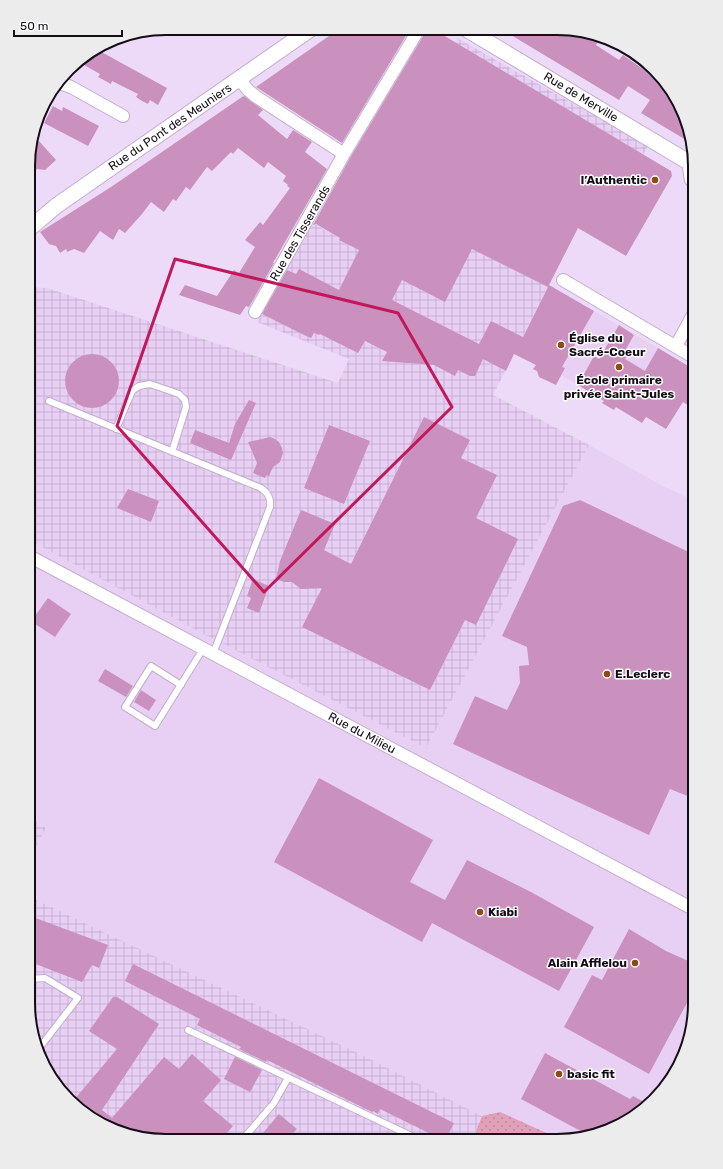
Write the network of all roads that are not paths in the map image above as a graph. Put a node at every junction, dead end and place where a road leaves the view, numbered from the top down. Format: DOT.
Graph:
graph roads {
  1 [pos="302,35"];
  2 [pos="415,35"];
  3 [pos="476,35"];
  4 [pos="240,80"];
  5 [pos="63,84"];
  6 [pos="123,116"];
  7 [pos="344,154"];
  8 [pos="688,162"];
  9 [pos="688,168"];
  10 [pos="688,181"];
  11 [pos="35,224"];
  12 [pos="563,280"];
  13 [pos="255,312"];
  14 [pos="688,325"];
  15 [pos="676,346"];
  16 [pos="688,354"];
  17 [pos="49,401"];
  18 [pos="116,429"];
  19 [pos="172,452"];
  20 [pos="35,559"];
  21 [pos="208,652"];
  22 [pos="181,685"];
  23 [pos="688,906"];
  24 [pos="35,979"];
  25 [pos="188,1030"];
  26 [pos="42,1045"];
  27 [pos="288,1078"];
  28 [pos="247,1134"];
  29 [pos="407,1134"];
  1 -- 4 [label="street, Rue du Pont des Meuniers"];
  2 -- 7 [label="street, Rue des Tisserands"];
  3 -- 8 [label="street, Rue de Merville"];
  4 -- 7 [label="street"];
  4 -- 11 [label="street, Rue du Pont des Meuniers"];
  5 -- 6 [label="street"];
  7 -- 13 [label="street, Rue des Tisserands"];
  9 -- 10 [label="lane"];
  12 -- 15 [label="street"];
  14 -- 15 [label="street"];
  15 -- 16 [label="street"];
  17 -- 18 [label="lane"];
  18 -- 19 [label="lane"];
  18 -- 19 [label="lane"];
  19 -- 21 [label="lane"];
  20 -- 21 [label="street, Rue du Milieu"];
  21 -- 22 [label="lane"];
  21 -- 23 [label="street, Rue du Milieu"];
  22 -- 22 [label="lane"];
  24 -- 26 [label="lane"];
  25 -- 27 [label="lane"];
  27 -- 28 [label="lane"];
  27 -- 29 [label="lane"];
}
